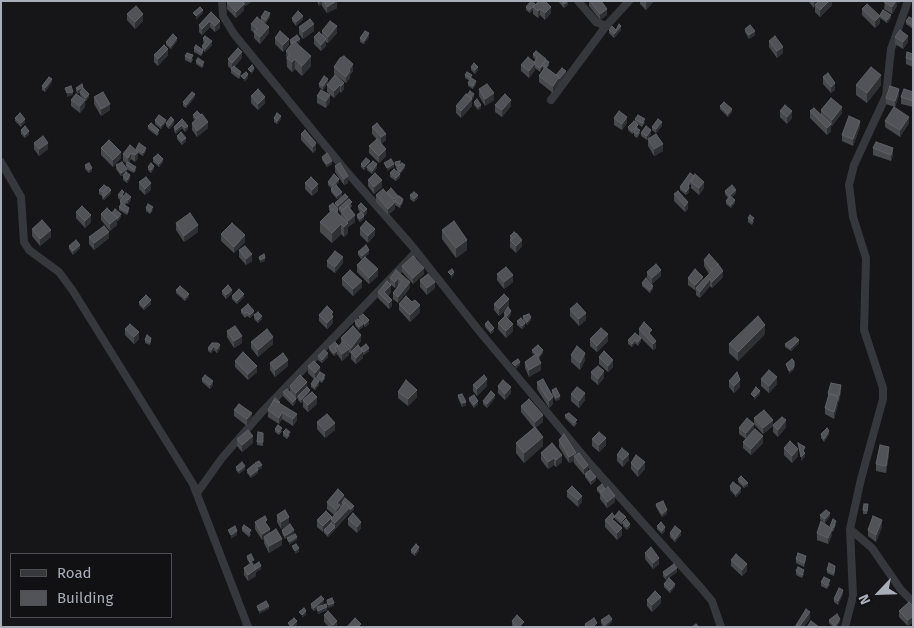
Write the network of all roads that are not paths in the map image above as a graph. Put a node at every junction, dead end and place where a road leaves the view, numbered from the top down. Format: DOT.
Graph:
graph roads {
  1 [pos="222,1"];
  2 [pos="578,1"];
  3 [pos="629,1"];
  4 [pos="908,1"];
  5 [pos="606,26"];
  6 [pos="551,100"];
  7 [pos="1,162"];
  8 [pos="416,252"];
  9 [pos="197,493"];
  10 [pos="850,530"];
  11 [pos="913,602"];
  12 [pos="248,627"];
  13 [pos="721,627"];
  14 [pos="845,627"];
  1 -- 8 [label="street"];
  2 -- 5 [label="street"];
  3 -- 5 [label="street"];
  4 -- 10 [label="street"];
  5 -- 6 [label="street"];
  7 -- 9 [label="street"];
  8 -- 9 [label="street"];
  8 -- 13 [label="street"];
  9 -- 12 [label="street"];
  10 -- 11 [label="street"];
  10 -- 14 [label="street"];
}
